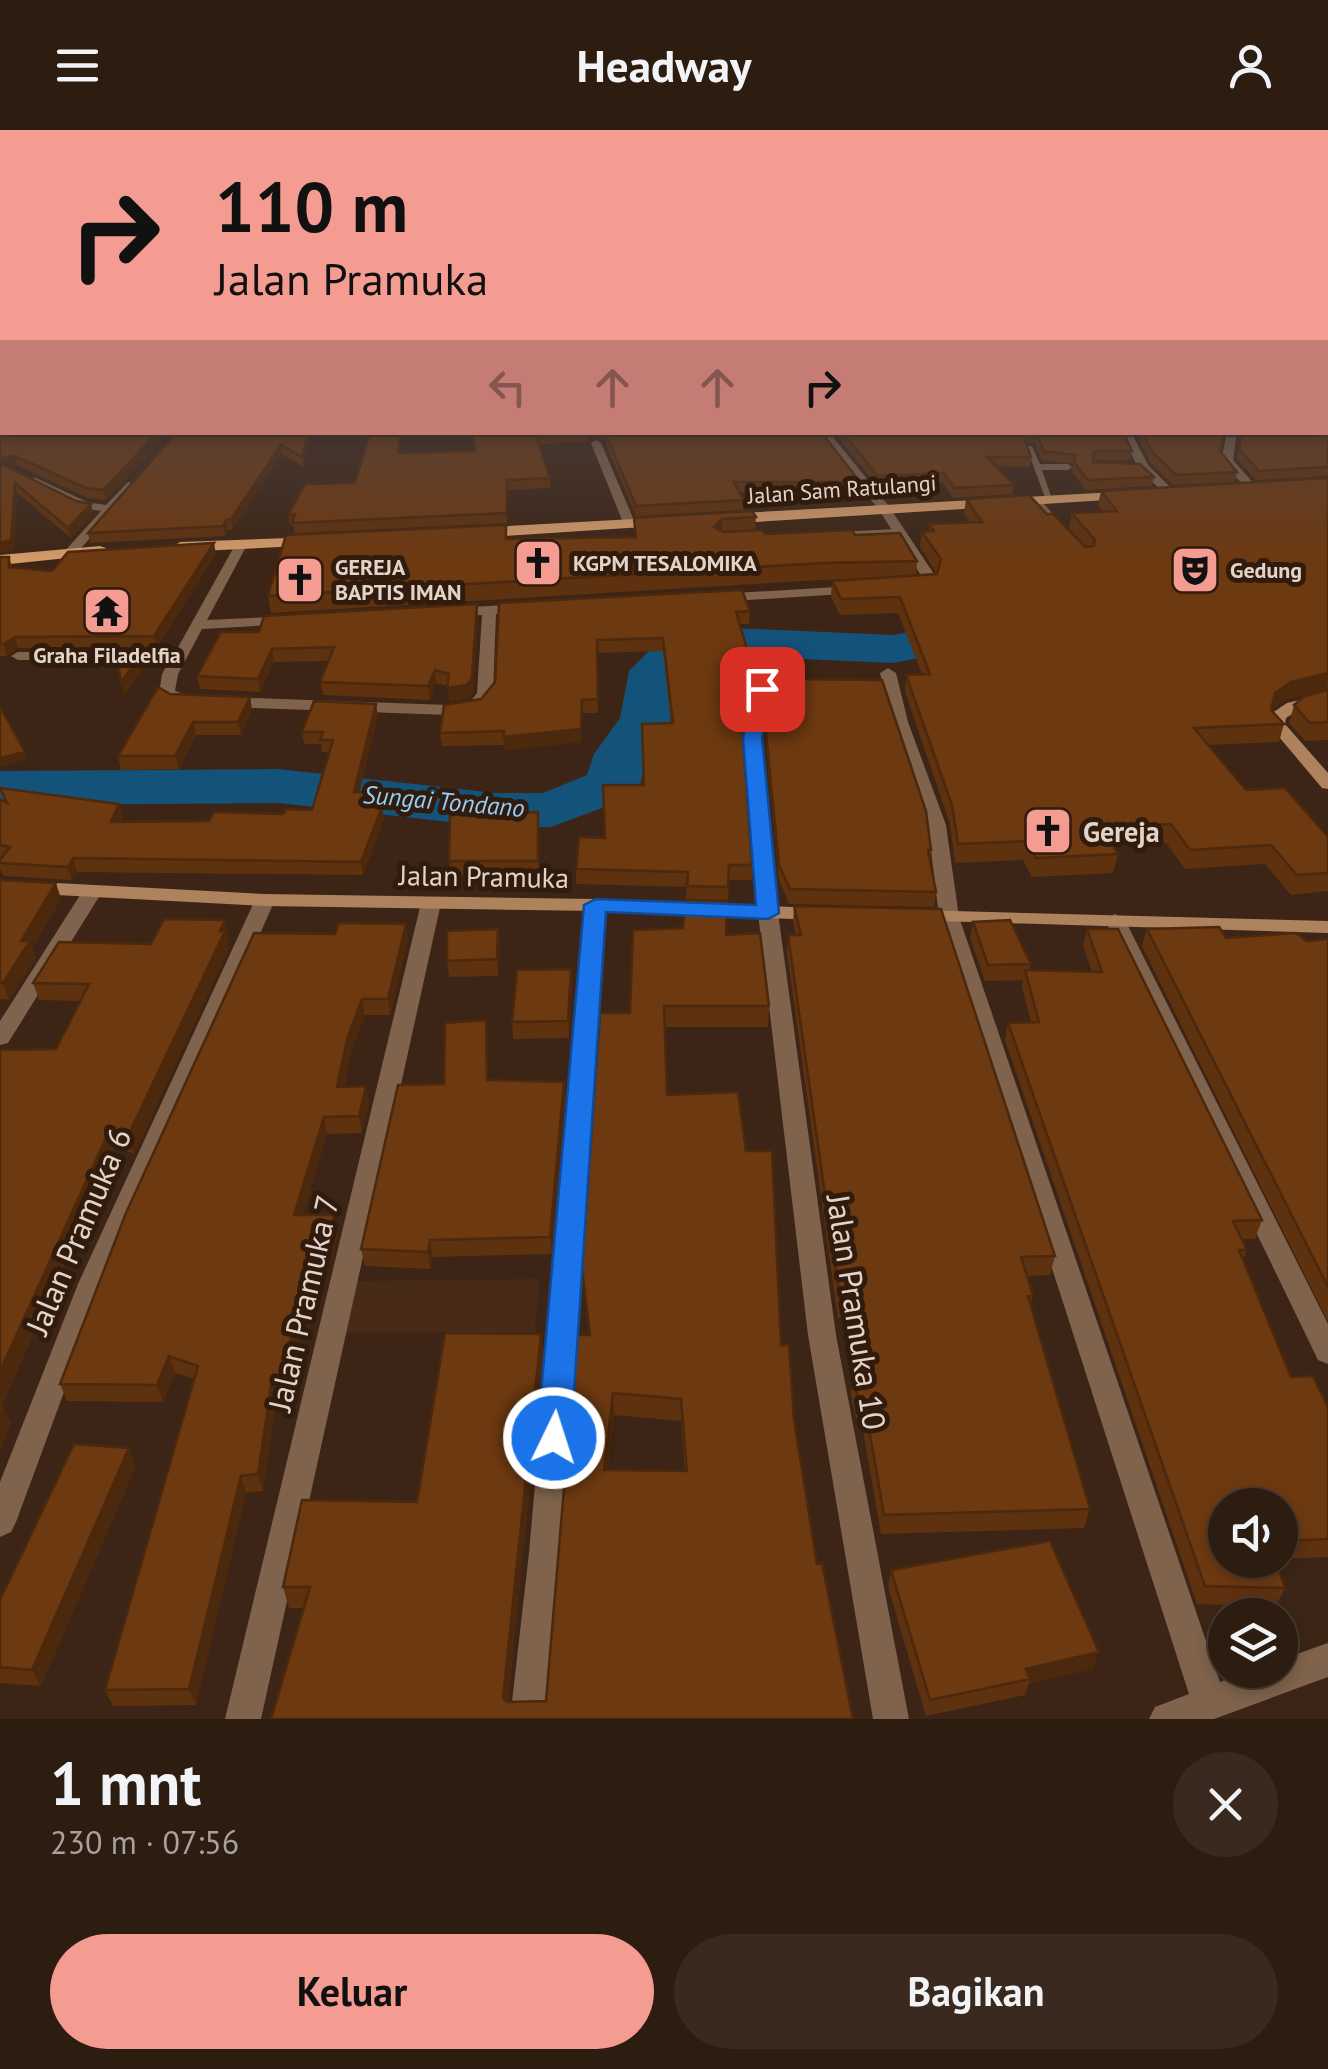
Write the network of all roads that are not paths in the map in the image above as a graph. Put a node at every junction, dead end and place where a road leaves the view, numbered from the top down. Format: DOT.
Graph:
graph roads {
  1 [pos="825,435"];
  2 [pos="1127,435"];
  3 [pos="1231,435"];
  4 [pos="596,444"];
  5 [pos="1029,448"];
  6 [pos="1143,466"];
  7 [pos="1038,467"];
  8 [pos="1068,467"];
  9 [pos="1128,467"];
  10 [pos="25,476"];
  11 [pos="140,476"];
  12 [pos="1272,488"];
  13 [pos="1245,489"];
  14 [pos="1178,493"];
  15 [pos="1043,500"];
  16 [pos="110,508"];
  17 [pos="884,508"];
  18 [pos="708,520"];
  19 [pos="689,521"];
  20 [pos="630,525"];
  21 [pos="896,532"];
  22 [pos="453,534"];
  23 [pos="819,536"];
  24 [pos="338,540"];
  25 [pos="1073,543"];
  26 [pos="242,545"];
  27 [pos="164,548"];
  28 [pos="125,549"];
  29 [pos="69,552"];
  30 [pos="0,560"];
  31 [pos="893,588"];
  32 [pos="874,589"];
  33 [pos="708,598"];
  34 [pos="544,607"];
  35 [pos="489,610"];
  36 [pos="428,614"];
  37 [pos="313,619"];
  38 [pos="197,625"];
  39 [pos="18,656"];
  40 [pos="180,656"];
  41 [pos="888,673"];
  42 [pos="762,689"];
  43 [pos="1328,698"];
  44 [pos="1328,784"];
  45 [pos="0,886"];
  46 [pos="92,892"];
  47 [pos="265,900"];
  48 [pos="431,902"];
  49 [pos="596,905"];
  50 [pos="768,913"];
  51 [pos="840,914"];
  52 [pos="895,916"];
  53 [pos="949,917"];
  54 [pos="1115,920"];
  55 [pos="1328,927"];
  56 [pos="0,1038"];
  57 [pos="1328,1352"];
  58 [pos="0,1522"];
  59 [pos="1328,1660"];
  60 [pos="1209,1702"];
  61 [pos="243,1719"];
  62 [pos="528,1719"];
  63 [pos="891,1719"];
  64 [pos="1167,1719"];
  1 -- 17 [label="street"];
  2 -- 6 [label="street"];
  3 -- 13 [label="street"];
  4 -- 20 [label="street"];
  5 -- 7 [label="lane"];
  6 -- 9 [label="lane"];
  6 -- 14 [label="street"];
  7 -- 8 [label="lane"];
  7 -- 15 [label="lane"];
  10 -- 16 [label="street"];
  11 -- 16 [label="street"];
  12 -- 13 [label="main road"];
  14 -- 15 [label="main road, Jalan Sam Ratulangi"];
  15 -- 17 [label="main road, Jalan Sam Ratulangi"];
  15 -- 25 [label="lane"];
  16 -- 29 [label="street"];
  17 -- 18 [label="main road, Jalan Sam Ratulangi"];
  17 -- 21 [label="street"];
  19 -- 20 [label="main road"];
  20 -- 22 [label="main road"];
  21 -- 23 [label="lane"];
  21 -- 31 [label="street"];
  24 -- 26 [label="main road"];
  26 -- 27 [label="main road"];
  26 -- 38 [label="street"];
  28 -- 29 [label="main road"];
  29 -- 30 [label="main road"];
  32 -- 33 [label="street"];
  34 -- 35 [label="street"];
  35 -- 36 [label="street"];
  35 -- 40 [label="street"];
  37 -- 38 [label="street"];
  38 -- 40 [label="street"];
  39 -- 40 [label="street"];
  41 -- 53 [label="street"];
  42 -- 50 [label="street, Jalan Pramuka 10"];
  43 -- 44 [label="street"];
  45 -- 46 [label="street, Jalan Pramuka"];
  46 -- 47 [label="street, Jalan Pramuka"];
  46 -- 56 [label="street"];
  47 -- 48 [label="street, Jalan Pramuka"];
  47 -- 58 [label="street, Jalan Pramuka 6"];
  48 -- 49 [label="street, Jalan Pramuka"];
  48 -- 61 [label="street, Jalan Pramuka 7"];
  49 -- 50 [label="street, Jalan Pramuka"];
  49 -- 62 [label="street"];
  50 -- 51 [label="street, Jalan Pramuka"];
  50 -- 63 [label="street, Jalan Pramuka 10"];
  52 -- 53 [label="street"];
  53 -- 54 [label="street"];
  53 -- 60 [label="street"];
  54 -- 55 [label="street"];
  54 -- 57 [label="street"];
  59 -- 60 [label="street"];
  60 -- 64 [label="street"];
}
